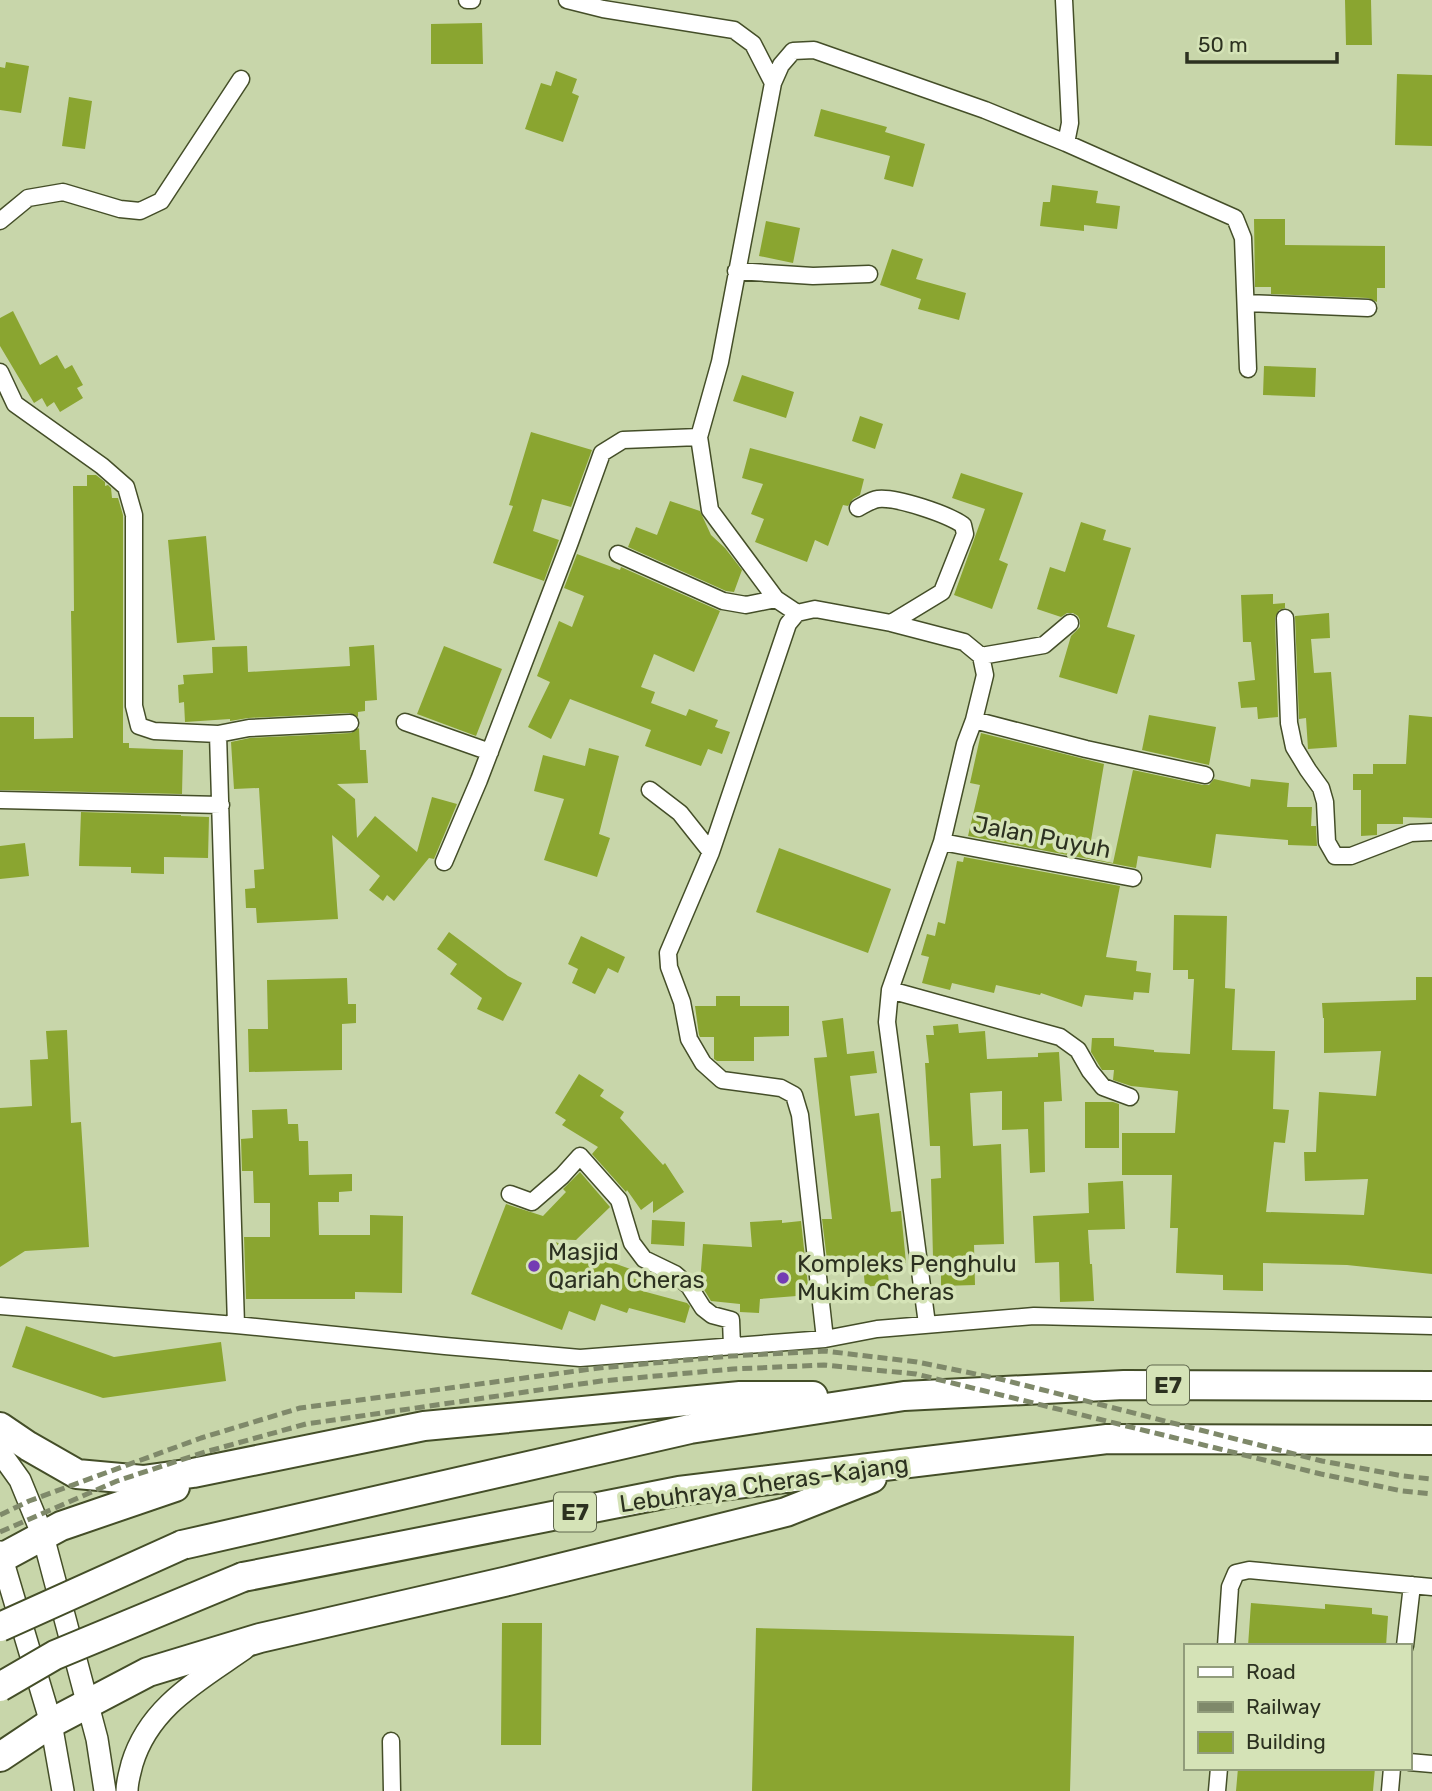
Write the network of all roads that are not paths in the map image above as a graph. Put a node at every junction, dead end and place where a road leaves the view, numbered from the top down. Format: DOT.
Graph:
graph roads {
  1 [pos="567,0"];
  2 [pos="1064,0"];
  3 [pos="241,79"];
  4 [pos="772,83"];
  5 [pos="1066,143"];
  6 [pos="0,221"];
  7 [pos="736,271"];
  8 [pos="869,274"];
  9 [pos="1246,303"];
  10 [pos="1368,308"];
  11 [pos="1248,369"];
  12 [pos="0,372"];
  13 [pos="0,397"];
  14 [pos="15,404"];
  15 [pos="699,437"];
  16 [pos="858,508"];
  17 [pos="618,554"];
  18 [pos="776,599"];
  19 [pos="797,613"];
  20 [pos="1285,618"];
  21 [pos="891,623"];
  22 [pos="1070,623"];
  23 [pos="981,656"];
  24 [pos="974,720"];
  25 [pos="405,722"];
  26 [pos="350,723"];
  27 [pos="218,734"];
  28 [pos="490,752"];
  29 [pos="1205,775"];
  30 [pos="650,790"];
  31 [pos="0,800"];
  32 [pos="221,805"];
  33 [pos="1432,832"];
  34 [pos="942,842"];
  35 [pos="712,852"];
  36 [pos="443,862"];
  37 [pos="1133,878"];
  38 [pos="890,990"];
  39 [pos="1130,1097"];
  40 [pos="509,1194"];
  41 [pos="0,1306"];
  42 [pos="927,1324"];
  43 [pos="236,1325"];
  44 [pos="1432,1326"];
  45 [pos="825,1339"];
  46 [pos="732,1346"];
  47 [pos="1432,1386"];
  48 [pos="904,1396"];
  49 [pos="0,1427"];
  50 [pos="1432,1440"];
  51 [pos="0,1452"];
  52 [pos="254,1461"];
  53 [pos="910,1463"];
  54 [pos="43,1536"];
  55 [pos="1,1556"];
  56 [pos="1412,1585"];
  57 [pos="1432,1587"];
  58 [pos="0,1628"];
  59 [pos="260,1637"];
  60 [pos="1226,1644"];
  61 [pos="1405,1644"];
  62 [pos="0,1687"];
  63 [pos="88,1704"];
  64 [pos="51,1723"];
  65 [pos="391,1741"];
  66 [pos="0,1757"];
  67 [pos="1411,1762"];
  68 [pos="1432,1764"];
  69 [pos="1219,1770"];
  70 [pos="1392,1770"];
  71 [pos="62,1791"];
  72 [pos="105,1791"];
  73 [pos="127,1791"];
  74 [pos="392,1791"];
  75 [pos="1217,1791"];
  76 [pos="1390,1791"];
  1 -- 4 [label="street"];
  2 -- 5 [label="street"];
  3 -- 6 [label="street"];
  4 -- 5 [label="street"];
  4 -- 7 [label="street"];
  5 -- 9 [label="street"];
  7 -- 8 [label="street"];
  7 -- 15 [label="street"];
  9 -- 10 [label="street"];
  9 -- 11 [label="street"];
  12 -- 14 [label="street"];
  13 -- 14 [label="street"];
  14 -- 27 [label="street"];
  15 -- 18 [label="street"];
  15 -- 28 [label="street"];
  16 -- 21 [label="street"];
  17 -- 18 [label="street"];
  18 -- 19 [label="street"];
  19 -- 21 [label="street"];
  19 -- 35 [label="street"];
  20 -- 33 [label="street"];
  21 -- 23 [label="street"];
  22 -- 23 [label="street"];
  23 -- 24 [label="street"];
  24 -- 29 [label="street"];
  24 -- 34 [label="street"];
  25 -- 28 [label="street"];
  26 -- 27 [label="street"];
  27 -- 32 [label="street"];
  28 -- 36 [label="street"];
  30 -- 35 [label="street"];
  31 -- 32 [label="street"];
  32 -- 43 [label="street"];
  34 -- 37 [label="street, Jalan Puyuh"];
  34 -- 38 [label="street"];
  35 -- 45 [label="street"];
  38 -- 39 [label="street"];
  38 -- 42 [label="street"];
  40 -- 46 [label="street"];
  41 -- 43 [label="street"];
  42 -- 44 [label="street"];
  42 -- 45 [label="street"];
  43 -- 46 [label="street"];
  45 -- 46 [label="street"];
  47 -- 48 [label="highway, E7"];
  48 -- 52 [label="highway"];
  48 -- 58 [label="highway, E7, bridge"];
  49 -- 52 [label="highway"];
  50 -- 53 [label="highway, Lebuhraya Cheras–Kajang / E7"];
  51 -- 54 [label="main road"];
  52 -- 54 [label="highway"];
  53 -- 59 [label="highway"];
  53 -- 62 [label="highway, Lebuhraya Cheras–Kajang / E7, bridge"];
  54 -- 55 [label="highway"];
  54 -- 63 [label="main road"];
  55 -- 64 [label="main road"];
  56 -- 57 [label="street"];
  56 -- 60 [label="street"];
  56 -- 61 [label="street"];
  59 -- 63 [label="highway"];
  59 -- 73 [label="main road"];
  63 -- 64 [label="highway"];
  63 -- 72 [label="main road"];
  64 -- 66 [label="highway"];
  64 -- 71 [label="main road"];
  65 -- 74 [label="street"];
  67 -- 68 [label="street"];
  69 -- 75 [label="street"];
  70 -- 76 [label="street"];
}
